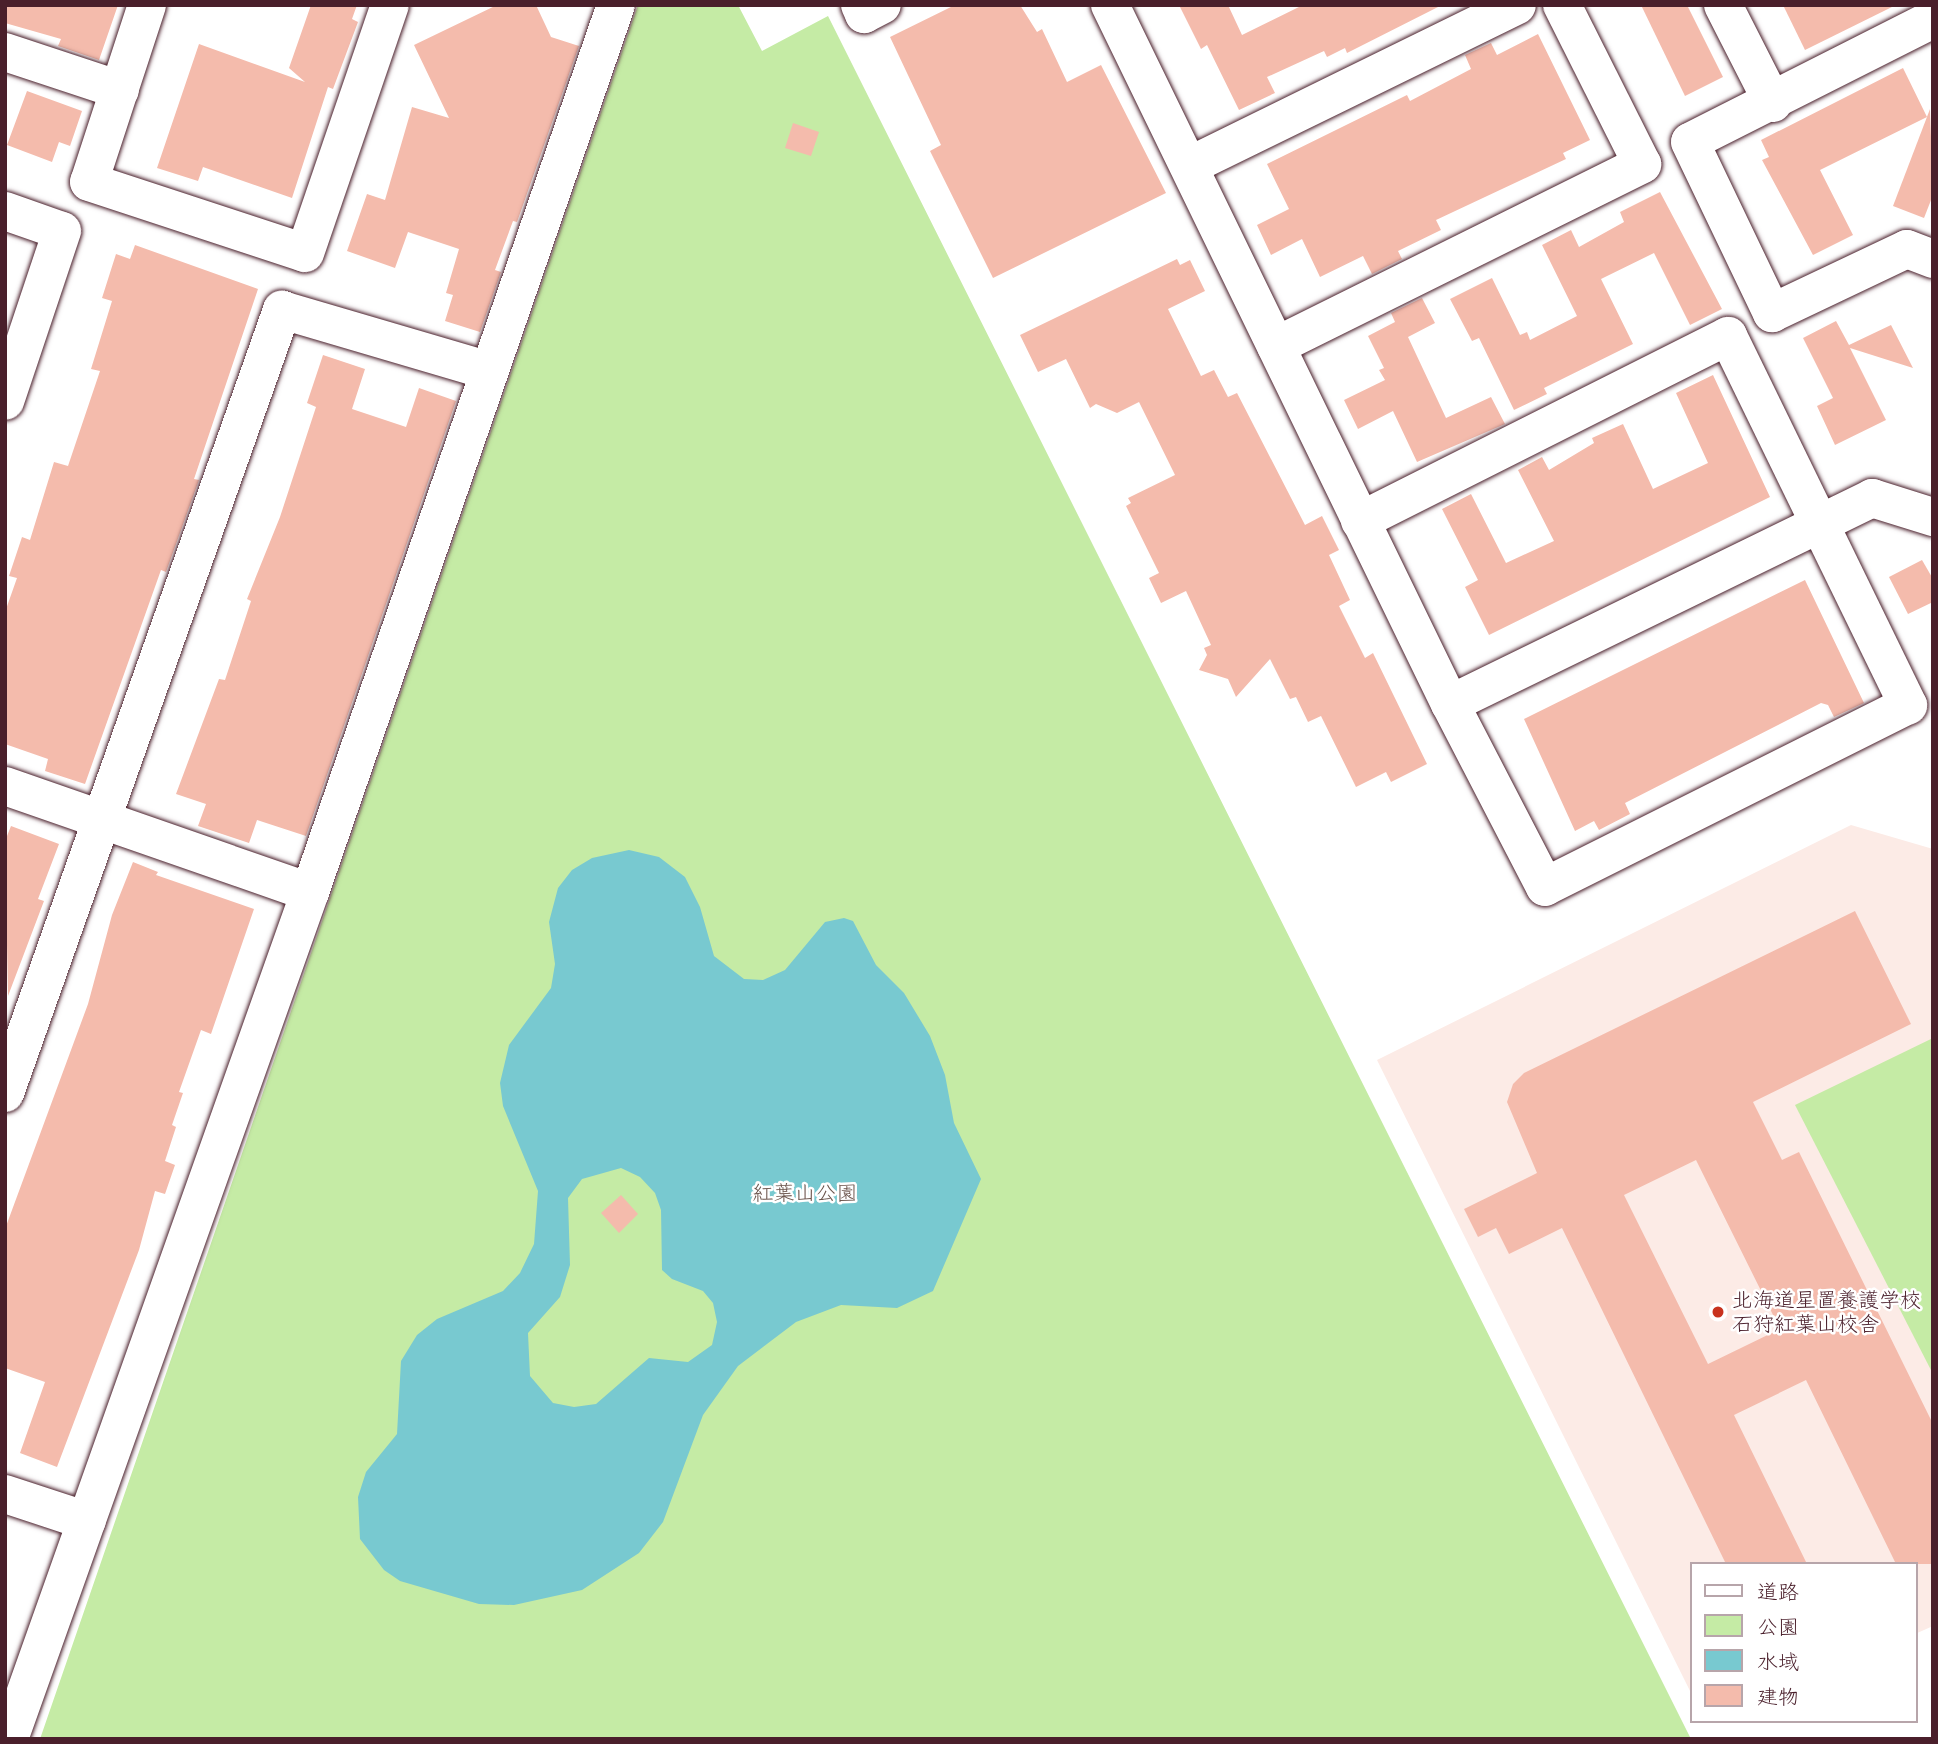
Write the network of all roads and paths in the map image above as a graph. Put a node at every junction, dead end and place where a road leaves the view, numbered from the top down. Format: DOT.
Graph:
graph roads {
  1 [pos="147,5"];
  2 [pos="390,5"];
  3 [pos="616,5"];
  4 [pos="860,5"];
  5 [pos="882,5"];
  6 [pos="1110,5"];
  7 [pos="1517,5"];
  8 [pos="1562,5"];
  9 [pos="1723,5"];
  10 [pos="1933,19"];
  11 [pos="5,52"];
  12 [pos="120,90"];
  13 [pos="1773,103"];
  14 [pos="1189,166"];
  15 [pos="5,211"];
  16 [pos="1933,260"];
  17 [pos="1276,346"];
  18 [pos="489,371"];
  19 [pos="5,401"];
  20 [pos="1933,517"];
  21 [pos="1360,520"];
  22 [pos="1820,523"];
  23 [pos="1450,705"];
  24 [pos="5,786"];
  25 [pos="103,820"];
  26 [pos="310,891"];
  27 [pos="5,1093"];
  28 [pos="5,1494"];
  29 [pos="87,1521"];
  30 [pos="9,1739"];
  1 -- 12 [label="street"];
  2 -- 12 [label="street"];
  3 -- 18 [label="street"];
  4 -- 5 [label="street"];
  6 -- 14 [label="street"];
  7 -- 14 [label="street"];
  8 -- 17 [label="street"];
  9 -- 13 [label="street"];
  10 -- 13 [label="street"];
  11 -- 12 [label="street"];
  13 -- 16 [label="street"];
  14 -- 17 [label="street"];
  15 -- 19 [label="street"];
  17 -- 21 [label="street"];
  18 -- 25 [label="street"];
  18 -- 26 [label="street"];
  20 -- 22 [label="street"];
  21 -- 22 [label="street"];
  21 -- 23 [label="street"];
  22 -- 23 [label="street"];
  22 -- 23 [label="street"];
  24 -- 25 [label="street"];
  25 -- 26 [label="street"];
  25 -- 27 [label="street"];
  26 -- 29 [label="street"];
  28 -- 29 [label="street"];
  29 -- 30 [label="street"];
}
